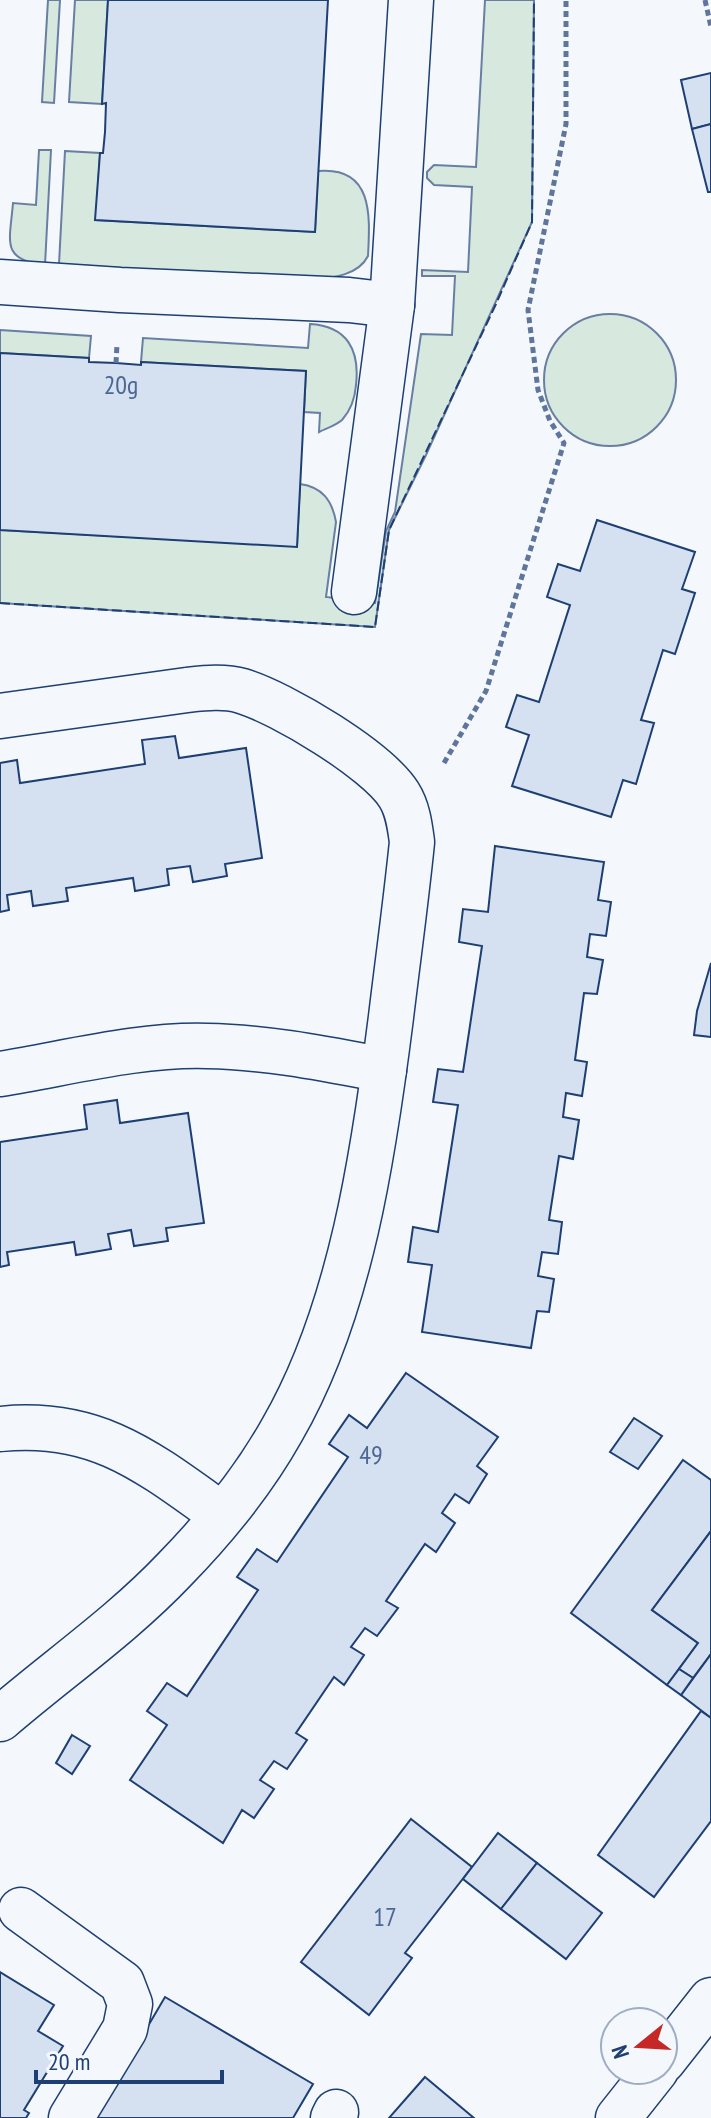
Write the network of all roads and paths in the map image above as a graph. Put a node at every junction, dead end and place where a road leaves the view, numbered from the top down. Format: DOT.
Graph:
graph roads {
  1 [pos="411,0"];
  2 [pos="566,0"];
  3 [pos="705,0"];
  4 [pos="711,27"];
  5 [pos="0,282"];
  6 [pos="392,305"];
  7 [pos="354,592"];
  8 [pos="0,716"];
  9 [pos="409,822"];
  10 [pos="384,1070"];
  11 [pos="0,1074"];
  12 [pos="0,1429"];
  13 [pos="222,1515"];
  14 [pos="0,1719"];
  15 [pos="21,1910"];
  16 [pos="711,2000"];
  17 [pos="679,2041"];
  18 [pos="643,2086"];
  19 [pos="71,2118"];
  20 [pos="618,2118"];
  1 -- 6 [label="street"];
  2 -- 9 [label="path"];
  3 -- 4 [label="path"];
  5 -- 6 [label="street"];
  6 -- 7 [label="street"];
  8 -- 9 [label="street"];
  9 -- 10 [label="street"];
  10 -- 11 [label="street"];
  10 -- 13 [label="street"];
  12 -- 13 [label="street"];
  13 -- 14 [label="street"];
  15 -- 19 [label="street"];
  16 -- 17 [label="street"];
  18 -- 20 [label="street"];
}
